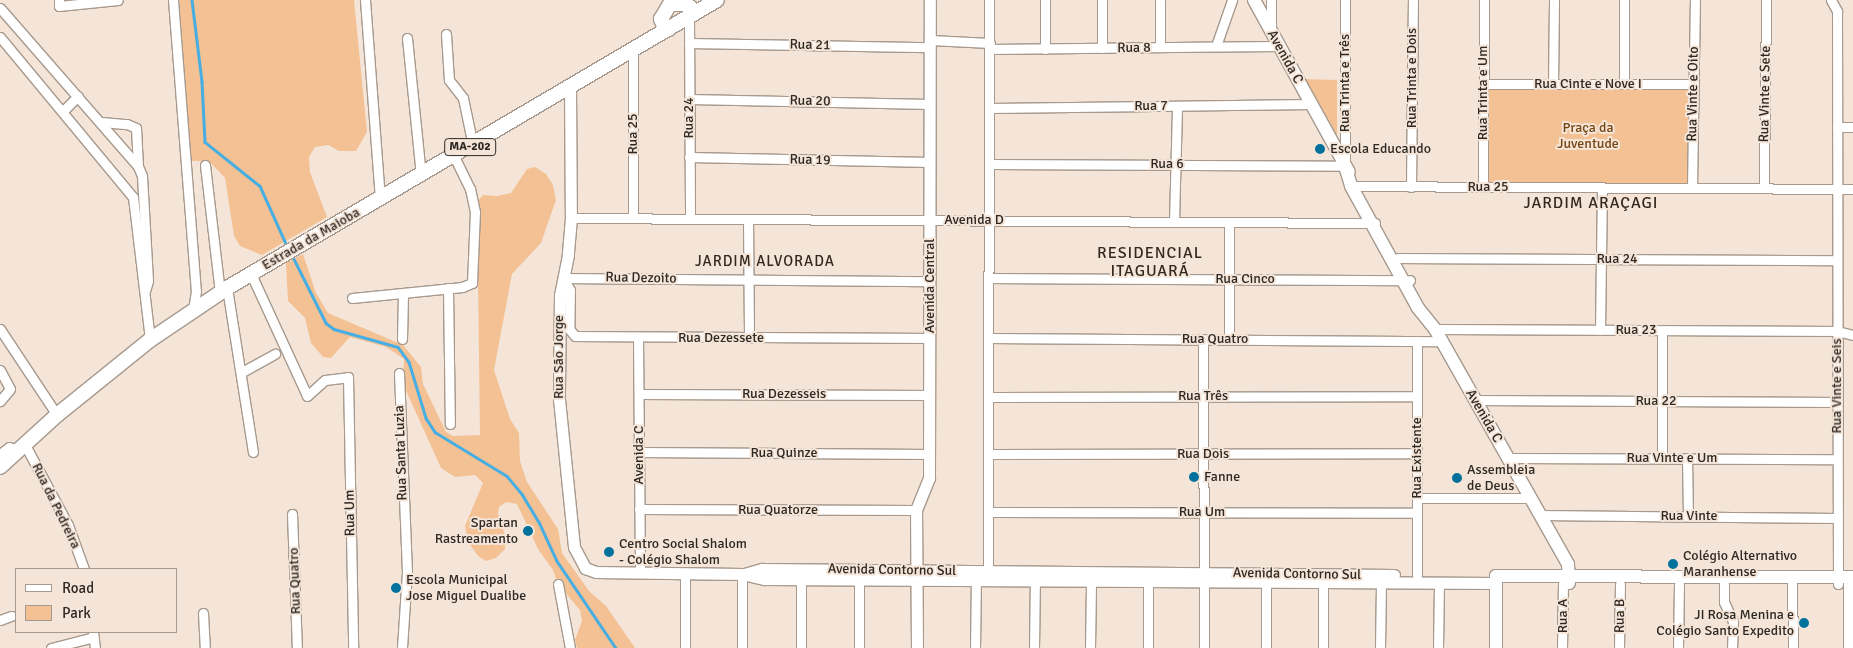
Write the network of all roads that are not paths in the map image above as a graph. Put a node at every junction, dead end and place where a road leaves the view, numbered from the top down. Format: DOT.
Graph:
graph roads {
  1 [pos="59,0"];
  2 [pos="118,0"];
  3 [pos="173,0"];
  4 [pos="365,0"];
  5 [pos="717,0"];
  6 [pos="930,0"];
  7 [pos="990,0"];
  8 [pos="1045,0"];
  9 [pos="1102,0"];
  10 [pos="1160,0"];
  11 [pos="1232,0"];
  12 [pos="1254,0"];
  13 [pos="1271,0"];
  14 [pos="1345,0"];
  15 [pos="1413,0"];
  16 [pos="1484,0"];
  17 [pos="1554,0"];
  18 [pos="1624,0"];
  19 [pos="1695,0"];
  20 [pos="1766,0"];
  21 [pos="1831,0"];
  22 [pos="0,8"];
  23 [pos="686,8"];
  24 [pos="664,15"];
  25 [pos="1271,31"];
  26 [pos="446,34"];
  27 [pos="0,38"];
  28 [pos="407,38"];
  29 [pos="689,43"];
  30 [pos="930,43"];
  31 [pos="990,46"];
  32 [pos="1216,46"];
  33 [pos="1279,46"];
  34 [pos="638,47"];
  35 [pos="1160,47"];
  36 [pos="1102,48"];
  37 [pos="1045,49"];
  38 [pos="1483,84"];
  39 [pos="1553,84"];
  40 [pos="1624,84"];
  41 [pos="1694,84"];
  42 [pos="570,87"];
  43 [pos="78,96"];
  44 [pos="689,99"];
  45 [pos="930,104"];
  46 [pos="1312,104"];
  47 [pos="1177,106"];
  48 [pos="990,108"];
  49 [pos="62,111"];
  50 [pos="102,122"];
  51 [pos="1838,126"];
  52 [pos="1853,127"];
  53 [pos="473,146"];
  54 [pos="454,156"];
  55 [pos="690,157"];
  56 [pos="930,162"];
  57 [pos="205,164"];
  58 [pos="989,164"];
  59 [pos="1176,164"];
  60 [pos="138,166"];
  61 [pos="1345,166"];
  62 [pos="421,176"];
  63 [pos="1354,186"];
  64 [pos="1411,187"];
  65 [pos="1482,187"];
  66 [pos="1602,188"];
  67 [pos="1692,188"];
  68 [pos="1764,188"];
  69 [pos="1836,189"];
  70 [pos="1853,189"];
  71 [pos="143,196"];
  72 [pos="133,197"];
  73 [pos="380,198"];
  74 [pos="571,218"];
  75 [pos="633,218"];
  76 [pos="690,218"];
  77 [pos="748,219"];
  78 [pos="930,220"];
  79 [pos="989,221"];
  80 [pos="1174,222"];
  81 [pos="1229,222"];
  82 [pos="1375,223"];
  83 [pos="1398,258"];
  84 [pos="1601,259"];
  85 [pos="1836,260"];
  86 [pos="251,274"];
  87 [pos="563,278"];
  88 [pos="989,278"];
  89 [pos="1229,279"];
  90 [pos="749,280"];
  91 [pos="1406,280"];
  92 [pos="930,281"];
  93 [pos="448,288"];
  94 [pos="224,290"];
  95 [pos="145,291"];
  96 [pos="403,294"];
  97 [pos="352,298"];
  98 [pos="193,311"];
  99 [pos="0,329"];
  100 [pos="1435,330"];
  101 [pos="1600,330"];
  102 [pos="1662,331"];
  103 [pos="1837,331"];
  104 [pos="1853,335"];
  105 [pos="638,338"];
  106 [pos="749,338"];
  107 [pos="930,338"];
  108 [pos="989,338"];
  109 [pos="402,339"];
  110 [pos="1203,339"];
  111 [pos="150,340"];
  112 [pos="1229,340"];
  113 [pos="1417,341"];
  114 [pos="1442,341"];
  115 [pos="275,354"];
  116 [pos="0,370"];
  117 [pos="242,372"];
  118 [pos="399,373"];
  119 [pos="639,394"];
  120 [pos="929,395"];
  121 [pos="1203,396"];
  122 [pos="1417,396"];
  123 [pos="988,397"];
  124 [pos="1475,400"];
  125 [pos="0,401"];
  126 [pos="1662,401"];
  127 [pos="1837,402"];
  128 [pos="57,416"];
  129 [pos="450,424"];
  130 [pos="21,446"];
  131 [pos="253,452"];
  132 [pos="639,452"];
  133 [pos="1417,453"];
  134 [pos="0,454"];
  135 [pos="929,454"];
  136 [pos="988,454"];
  137 [pos="1204,454"];
  138 [pos="1508,458"];
  139 [pos="1662,458"];
  140 [pos="1687,458"];
  141 [pos="1837,459"];
  142 [pos="0,467"];
  143 [pos="1417,498"];
  144 [pos="1530,498"];
  145 [pos="640,509"];
  146 [pos="916,510"];
  147 [pos="988,512"];
  148 [pos="1204,512"];
  149 [pos="1417,513"];
  150 [pos="292,514"];
  151 [pos="1540,515"];
  152 [pos="1688,516"];
  153 [pos="1837,518"];
  154 [pos="84,568"];
  155 [pos="988,571"];
  156 [pos="640,573"];
  157 [pos="686,574"];
  158 [pos="742,574"];
  159 [pos="917,575"];
  160 [pos="1416,575"];
  161 [pos="1204,577"];
  162 [pos="801,579"];
  163 [pos="859,579"];
  164 [pos="1500,579"];
  165 [pos="976,580"];
  166 [pos="1035,580"];
  167 [pos="1846,580"];
  168 [pos="1091,581"];
  169 [pos="1148,581"];
  170 [pos="1567,581"];
  171 [pos="1266,582"];
  172 [pos="1323,582"];
  173 [pos="1381,582"];
  174 [pos="1439,583"];
  175 [pos="558,584"];
  176 [pos="1620,584"];
  177 [pos="1679,584"];
  178 [pos="1724,584"];
  179 [pos="1792,584"];
  180 [pos="203,613"];
  181 [pos="11,616"];
  182 [pos="0,620"];
  183 [pos="93,634"];
  184 [pos="51,648"];
  185 [pos="95,648"];
  186 [pos="205,648"];
  187 [pos="297,648"];
  188 [pos="353,648"];
  189 [pos="402,648"];
  190 [pos="570,648"];
  191 [pos="685,648"];
  192 [pos="742,648"];
  193 [pos="801,648"];
  194 [pos="858,648"];
  195 [pos="917,648"];
  196 [pos="975,648"];
  197 [pos="1034,648"];
  198 [pos="1090,648"];
  199 [pos="1148,648"];
  200 [pos="1204,648"];
  201 [pos="1266,648"];
  202 [pos="1323,648"];
  203 [pos="1380,648"];
  204 [pos="1438,648"];
  205 [pos="1496,648"];
  206 [pos="1503,648"];
  207 [pos="1562,648"];
  208 [pos="1620,648"];
  209 [pos="1678,648"];
  210 [pos="1732,648"];
  211 [pos="1793,648"];
  212 [pos="1848,648"];
  1 -- 2 [label="street"];
  3 -- 98 [label="street"];
  4 -- 73 [label="street"];
  5 -- 23 [label="main road, MA-202"];
  6 -- 30 [label="street, Avenida Central"];
  7 -- 31 [label="street"];
  8 -- 37 [label="street"];
  9 -- 36 [label="street"];
  10 -- 35 [label="street"];
  11 -- 32 [label="street"];
  12 -- 25 [label="main road, Avenida C"];
  13 -- 25 [label="street"];
  14 -- 61 [label="street, Rua Trinta e Três"];
  15 -- 64 [label="street, Rua Trinta e Dois"];
  16 -- 38 [label="street, Rua Trinta e Um"];
  17 -- 39 [label="street"];
  18 -- 40 [label="street"];
  19 -- 41 [label="street, Rua Vinte e Oito"];
  20 -- 68 [label="street, Rua Vinte e Sete"];
  21 -- 51 [label="street, Rua Vinte e Seis"];
  22 -- 43 [label="street"];
  23 -- 24 [label="main road, MA-202"];
  23 -- 24 [label="main road, MA-202"];
  23 -- 29 [label="street, Rua 24"];
  24 -- 34 [label="main road, Estrada da Maioba / MA-202"];
  25 -- 33 [label="main road, Avenida C"];
  26 -- 53 [label="street"];
  27 -- 49 [label="street"];
  28 -- 62 [label="street"];
  29 -- 30 [label="street, Rua 21"];
  29 -- 44 [label="street, Rua 24"];
  30 -- 31 [label="street, Rua 8"];
  30 -- 45 [label="street, Avenida Central"];
  31 -- 37 [label="street, Rua 8"];
  31 -- 48 [label="street"];
  32 -- 33 [label="street, Rua 8"];
  32 -- 35 [label="street, Rua 8"];
  33 -- 46 [label="main road, Avenida C"];
  34 -- 42 [label="main road, Estrada da Maioba / MA-202"];
  34 -- 75 [label="street, Rua 25"];
  35 -- 36 [label="street, Rua 8"];
  36 -- 37 [label="street, Rua 8"];
  38 -- 39 [label="street, Rua Cinte e Nove I"];
  38 -- 65 [label="street, Rua Trinta e Um"];
  39 -- 40 [label="street, Rua Cinte e Nove I"];
  40 -- 41 [label="street, Rua Cinte e Nove I"];
  41 -- 67 [label="street, Rua Vinte e Oito"];
  42 -- 53 [label="main road, Estrada da Maioba / MA-202"];
  42 -- 74 [label="street, Rua São Jorge"];
  43 -- 49 [label="street"];
  43 -- 50 [label="street"];
  44 -- 45 [label="street, Rua 20"];
  44 -- 55 [label="street, Rua 24"];
  45 -- 56 [label="street, Avenida Central"];
  46 -- 47 [label="street, Rua 7"];
  46 -- 61 [label="main road, Avenida C"];
  47 -- 48 [label="street, Rua 7"];
  47 -- 59 [label="street"];
  48 -- 58 [label="street"];
  49 -- 72 [label="street"];
  50 -- 60 [label="street"];
  50 -- 60 [label="street"];
  51 -- 52 [label="street"];
  51 -- 69 [label="street, Rua Vinte e Seis"];
  53 -- 54 [label="main road, Estrada da Maioba / MA-202"];
  54 -- 62 [label="main road, Estrada da Maioba / MA-202"];
  54 -- 93 [label="street"];
  55 -- 56 [label="street, Rua 19"];
  55 -- 76 [label="street, Rua 24"];
  56 -- 78 [label="street, Avenida Central"];
  57 -- 94 [label="street"];
  58 -- 59 [label="street, Rua 6"];
  58 -- 79 [label="street"];
  59 -- 61 [label="street, Rua 6"];
  59 -- 80 [label="street"];
  60 -- 71 [label="street"];
  61 -- 63 [label="main road, Avenida C"];
  62 -- 73 [label="main road, Estrada da Maioba / MA-202"];
  63 -- 64 [label="street, Rua 25"];
  63 -- 82 [label="main road, Avenida C"];
  64 -- 65 [label="street, Rua 25"];
  65 -- 66 [label="street, Rua 25"];
  66 -- 67 [label="street, Rua 25"];
  66 -- 84 [label="street"];
  67 -- 68 [label="street, Rua 25"];
  68 -- 69 [label="street, Rua 25"];
  69 -- 70 [label="street, Rua 25"];
  69 -- 85 [label="street, Rua Vinte e Seis"];
  71 -- 72 [label="street"];
  71 -- 95 [label="street"];
  72 -- 95 [label="street"];
  73 -- 86 [label="main road, Estrada da Maioba / MA-202"];
  74 -- 75 [label="street, Avenida D"];
  74 -- 87 [label="street, Rua São Jorge"];
  75 -- 76 [label="street, Avenida D"];
  76 -- 77 [label="street, Avenida D"];
  77 -- 78 [label="street, Avenida D"];
  77 -- 90 [label="street"];
  78 -- 79 [label="street, Avenida D"];
  78 -- 92 [label="street, Avenida Central"];
  79 -- 80 [label="street, Avenida D"];
  79 -- 88 [label="street"];
  80 -- 81 [label="street, Avenida D"];
  81 -- 82 [label="street, Avenida D"];
  81 -- 89 [label="street"];
  82 -- 83 [label="main road, Avenida C"];
  82 -- 91 [label="main road, Avenida C"];
  83 -- 84 [label="street, Rua 24"];
  83 -- 91 [label="main road, Avenida C"];
  84 -- 85 [label="street, Rua 24"];
  84 -- 101 [label="street"];
  85 -- 103 [label="street, Rua Vinte e Seis"];
  86 -- 94 [label="main road, Estrada da Maioba / MA-202"];
  86 -- 188 [label="street, Rua Um"];
  87 -- 90 [label="street, Rua Dezoito"];
  87 -- 105 [label="street, Rua Dezessete"];
  87 -- 156 [label="street, Rua São Jorge"];
  88 -- 89 [label="street, Rua Cinco"];
  88 -- 108 [label="street"];
  89 -- 91 [label="street, Rua Cinco"];
  89 -- 112 [label="street"];
  90 -- 92 [label="street, Rua Dezoito"];
  90 -- 106 [label="street"];
  91 -- 100 [label="main road, Avenida C"];
  92 -- 107 [label="street, Avenida Central"];
  93 -- 96 [label="street"];
  93 -- 129 [label="street"];
  94 -- 98 [label="main road, Estrada da Maioba / MA-202"];
  94 -- 117 [label="street"];
  95 -- 111 [label="street"];
  96 -- 97 [label="street"];
  96 -- 109 [label="street"];
  98 -- 111 [label="main road, Estrada da Maioba / MA-202"];
  99 -- 128 [label="street"];
  100 -- 101 [label="street, Rua 23"];
  100 -- 114 [label="main road, Avenida C"];
  101 -- 102 [label="street, Rua 23"];
  102 -- 103 [label="street, Rua 23"];
  102 -- 126 [label="street"];
  103 -- 104 [label="street, Rua 23"];
  103 -- 127 [label="street, Rua Vinte e Seis"];
  105 -- 106 [label="street, Rua Dezessete"];
  105 -- 119 [label="street, Avenida C"];
  106 -- 107 [label="street, Rua Dezessete"];
  107 -- 120 [label="street, Avenida Central"];
  108 -- 110 [label="street, Rua Quatro"];
  108 -- 123 [label="street"];
  110 -- 112 [label="street, Rua Quatro"];
  110 -- 121 [label="street"];
  111 -- 128 [label="main road, Estrada da Maioba / MA-202"];
  112 -- 113 [label="street, Rua Quatro"];
  113 -- 114 [label="street, Rua Quatro"];
  113 -- 122 [label="street, Rua Existente"];
  114 -- 124 [label="main road, Avenida C"];
  115 -- 117 [label="street"];
  116 -- 125 [label="street"];
  117 -- 131 [label="street"];
  118 -- 189 [label="street, Rua Santa Luzia"];
  119 -- 120 [label="street, Rua Dezesseis"];
  119 -- 132 [label="street, Avenida C"];
  120 -- 135 [label="street, Avenida Central"];
  121 -- 122 [label="street, Rua Três"];
  121 -- 123 [label="street, Rua Três"];
  121 -- 137 [label="street"];
  122 -- 133 [label="street, Rua Existente"];
  123 -- 136 [label="street"];
  124 -- 126 [label="street, Rua 22"];
  124 -- 138 [label="main road, Avenida C"];
  126 -- 127 [label="street, Rua 22"];
  126 -- 139 [label="street"];
  127 -- 141 [label="street, Rua Vinte e Seis"];
  128 -- 130 [label="main road, Estrada da Maioba / MA-202"];
  130 -- 134 [label="street"];
  130 -- 142 [label="main road, Estrada da Maioba / MA-202"];
  130 -- 154 [label="street, Rua da Pedreira"];
  132 -- 135 [label="street, Rua Quinze"];
  132 -- 145 [label="street, Avenida C"];
  133 -- 137 [label="street, Rua Dois"];
  133 -- 143 [label="street, Rua Existente"];
  135 -- 146 [label="street, Avenida Central"];
  136 -- 137 [label="street, Rua Dois"];
  136 -- 147 [label="street"];
  137 -- 148 [label="street"];
  138 -- 139 [label="street, Rua Vinte e Um"];
  138 -- 144 [label="main road, Avenida C"];
  139 -- 140 [label="street, Rua Vinte e Um"];
  140 -- 141 [label="street, Rua Vinte e Um"];
  140 -- 152 [label="street"];
  141 -- 153 [label="street, Rua Vinte e Seis"];
  143 -- 144 [label="street"];
  143 -- 149 [label="street, Rua Existente"];
  144 -- 151 [label="main road, Avenida C"];
  145 -- 146 [label="street, Rua Quatorze"];
  145 -- 156 [label="street, Avenida C"];
  146 -- 159 [label="street, Avenida Central"];
  147 -- 148 [label="street, Rua Um"];
  147 -- 155 [label="street"];
  148 -- 149 [label="street, Rua Um"];
  148 -- 161 [label="street"];
  149 -- 160 [label="street, Rua Existente"];
  150 -- 187 [label="street, Rua Quatro"];
  151 -- 152 [label="street, Rua Vinte"];
  151 -- 170 [label="main road, Avenida C"];
  152 -- 153 [label="street, Rua Vinte"];
  153 -- 167 [label="street, Rua Vinte e Seis"];
  155 -- 159 [label="street, Avenida Contorno Sul"];
  155 -- 161 [label="street, Avenida Contorno Sul"];
  156 -- 157 [label="street, Avenida Contorno Sul"];
  157 -- 158 [label="street, Avenida Contorno Sul"];
  157 -- 191 [label="street"];
  158 -- 159 [label="street, Avenida Contorno Sul"];
  158 -- 162 [label="street, Avenida Contorno Sul"];
  158 -- 192 [label="street"];
  159 -- 163 [label="street, Avenida Contorno Sul"];
  159 -- 165 [label="street, Avenida Contorno Sul"];
  159 -- 195 [label="street, Avenida Central"];
  160 -- 161 [label="street, Avenida Contorno Sul"];
  160 -- 164 [label="street, Avenida Contorno Sul"];
  161 -- 169 [label="street, Avenida Contorno Sul"];
  161 -- 171 [label="street, Avenida Contorno Sul"];
  161 -- 200 [label="street"];
  162 -- 163 [label="street, Avenida Contorno Sul"];
  162 -- 193 [label="street"];
  163 -- 194 [label="street"];
  164 -- 170 [label="main road, Avenida Contorno Sul"];
  164 -- 174 [label="street, Avenida Contorno Sul"];
  164 -- 205 [label="main road"];
  164 -- 206 [label="main road"];
  165 -- 166 [label="street, Avenida Contorno Sul"];
  165 -- 196 [label="street"];
  166 -- 168 [label="street, Avenida Contorno Sul"];
  166 -- 197 [label="street"];
  167 -- 170 [label="main road, Avenida Contorno Sul"];
  167 -- 179 [label="main road, Avenida Contorno Sul"];
  167 -- 212 [label="street, Rua Vinte e Seis"];
  168 -- 169 [label="street, Avenida Contorno Sul"];
  168 -- 198 [label="street"];
  169 -- 199 [label="street"];
  170 -- 176 [label="main road, Avenida Contorno Sul"];
  170 -- 207 [label="street, Rua A"];
  171 -- 172 [label="street, Avenida Contorno Sul"];
  171 -- 201 [label="street"];
  172 -- 173 [label="street, Avenida Contorno Sul"];
  172 -- 202 [label="street"];
  173 -- 174 [label="street, Avenida Contorno Sul"];
  173 -- 203 [label="street"];
  174 -- 204 [label="street"];
  175 -- 190 [label="street"];
  176 -- 177 [label="main road, Avenida Contorno Sul"];
  176 -- 208 [label="street, Rua B"];
  177 -- 178 [label="main road, Avenida Contorno Sul"];
  177 -- 209 [label="street"];
  178 -- 179 [label="main road, Avenida Contorno Sul"];
  178 -- 210 [label="street"];
  179 -- 211 [label="street"];
  180 -- 186 [label="street"];
  181 -- 182 [label="street"];
  183 -- 184 [label="street"];
  183 -- 185 [label="street"];
}
